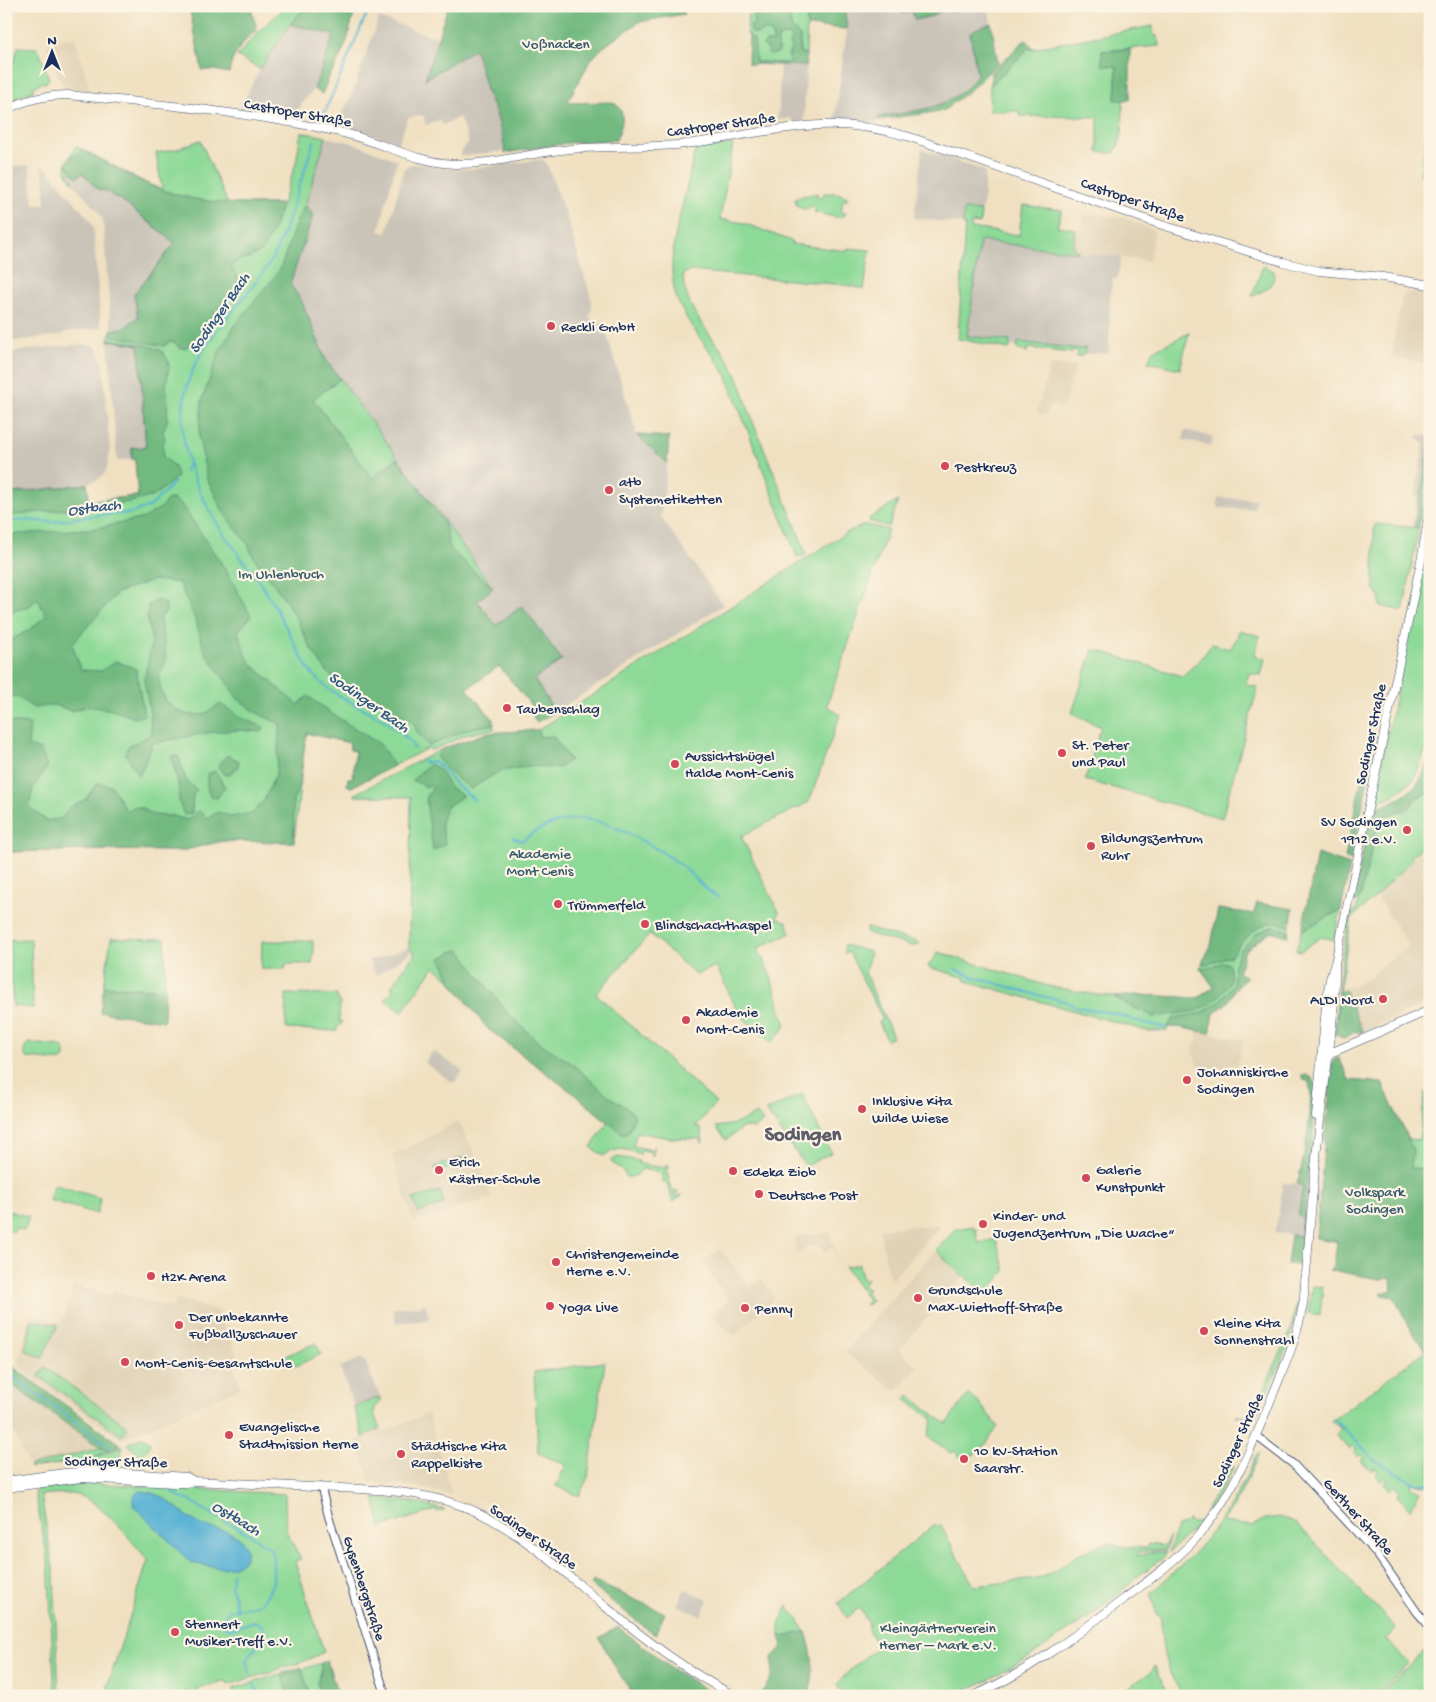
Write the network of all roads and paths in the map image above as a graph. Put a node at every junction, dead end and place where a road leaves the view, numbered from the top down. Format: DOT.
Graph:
graph roads {
  1 [pos="6,110"];
  2 [pos="1429,286"];
  3 [pos="1430,510"];
  4 [pos="1335,963"];
  5 [pos="1430,1010"];
  6 [pos="1329,1054"];
  7 [pos="1320,1059"];
  8 [pos="1318,1136"];
  9 [pos="1256,1436"];
  10 [pos="6,1481"];
  11 [pos="194,1481"];
  12 [pos="321,1487"];
  13 [pos="6,1488"];
  14 [pos="1430,1627"];
  15 [pos="386,1696"];
  16 [pos="734,1696"];
  17 [pos="973,1696"];
  1 -- 2 [label="main road, Castroper Straße"];
  3 -- 4 [label="main road, Sodinger Straße"];
  4 -- 6 [label="main road, Sodinger Straße"];
  4 -- 7 [label="main road, Sodinger Straße"];
  5 -- 6 [label="main road"];
  6 -- 7 [label="main road"];
  6 -- 8 [label="main road, Sodinger Straße"];
  7 -- 8 [label="main road, Sodinger Straße"];
  8 -- 9 [label="main road, Sodinger Straße"];
  9 -- 14 [label="street, Gerther Straße"];
  9 -- 17 [label="main road, Sodinger Straße"];
  10 -- 11 [label="main road, Sodinger Straße"];
  11 -- 12 [label="main road, Sodinger Straße"];
  11 -- 13 [label="main road, Sodinger Straße"];
  12 -- 15 [label="street, Gysenbergstraße"];
  12 -- 16 [label="main road, Sodinger Straße"];
}
